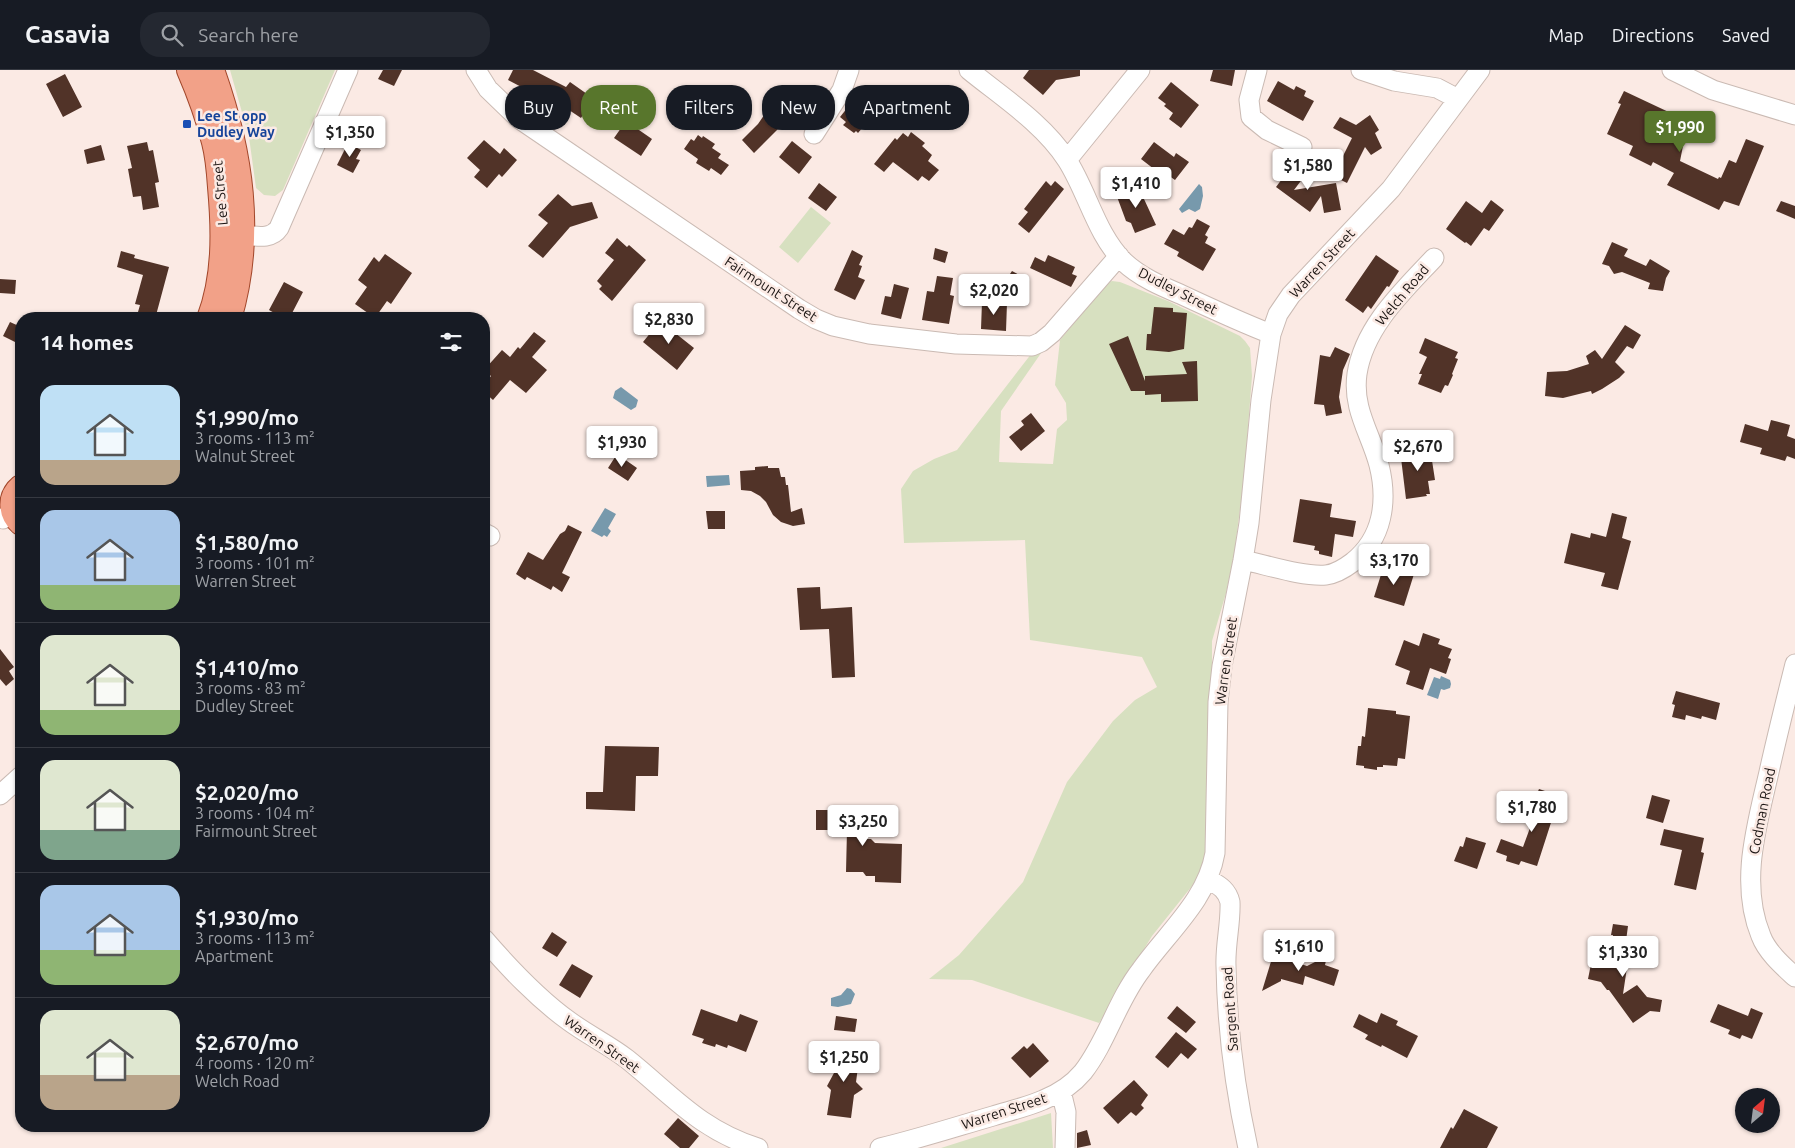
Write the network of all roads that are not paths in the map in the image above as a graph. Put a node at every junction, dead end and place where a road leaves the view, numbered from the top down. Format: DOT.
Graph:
graph roads {
  1 [pos="348,70"];
  2 [pos="476,70"];
  3 [pos="849,70"];
  4 [pos="969,70"];
  5 [pos="1140,70"];
  6 [pos="1257,70"];
  7 [pos="1361,70"];
  8 [pos="1480,70"];
  9 [pos="1672,70"];
  10 [pos="195,71"];
  11 [pos="1458,99"];
  12 [pos="1795,115"];
  13 [pos="814,134"];
  14 [pos="1302,148"];
  15 [pos="1067,160"];
  16 [pos="243,235"];
  17 [pos="1119,256"];
  18 [pos="1434,258"];
  19 [pos="211,312"];
  20 [pos="231,312"];
  21 [pos="1271,334"];
  22 [pos="15,483"];
  23 [pos="0,486"];
  24 [pos="15,494"];
  25 [pos="9,521"];
  26 [pos="1243,560"];
  27 [pos="1795,664"];
  28 [pos="15,781"];
  29 [pos="0,795"];
  30 [pos="1208,878"];
  31 [pos="490,945"];
  32 [pos="1795,977"];
  33 [pos="1061,1091"];
  34 [pos="758,1148"];
  35 [pos="880,1148"];
  36 [pos="1065,1148"];
  37 [pos="1248,1148"];
  1 -- 16 [label="street"];
  2 -- 17 [label="street, Fairmount Street"];
  3 -- 13 [label="street"];
  4 -- 15 [label="street, Dudley Street"];
  5 -- 15 [label="street"];
  6 -- 14 [label="street"];
  7 -- 11 [label="street"];
  8 -- 11 [label="street, Warren Street"];
  9 -- 12 [label="street"];
  10 -- 16 [label="main road, Lee Street"];
  10 -- 19 [label="main road, Lee Street"];
  11 -- 21 [label="street, Warren Street"];
  15 -- 17 [label="street, Dudley Street"];
  16 -- 20 [label="main road, Lee Street"];
  17 -- 21 [label="street, Dudley Street"];
  18 -- 26 [label="street, Welch Road"];
  21 -- 26 [label="street, Warren Street"];
  22 -- 23 [label="main road"];
  24 -- 25 [label="main road"];
  26 -- 30 [label="street, Warren Street"];
  27 -- 32 [label="street, Codman Road"];
  28 -- 29 [label="street"];
  30 -- 33 [label="street, Warren Street"];
  30 -- 37 [label="street, Sargent Road"];
  31 -- 34 [label="street, Warren Street"];
  33 -- 35 [label="street, Warren Street"];
  33 -- 36 [label="street"];
}
